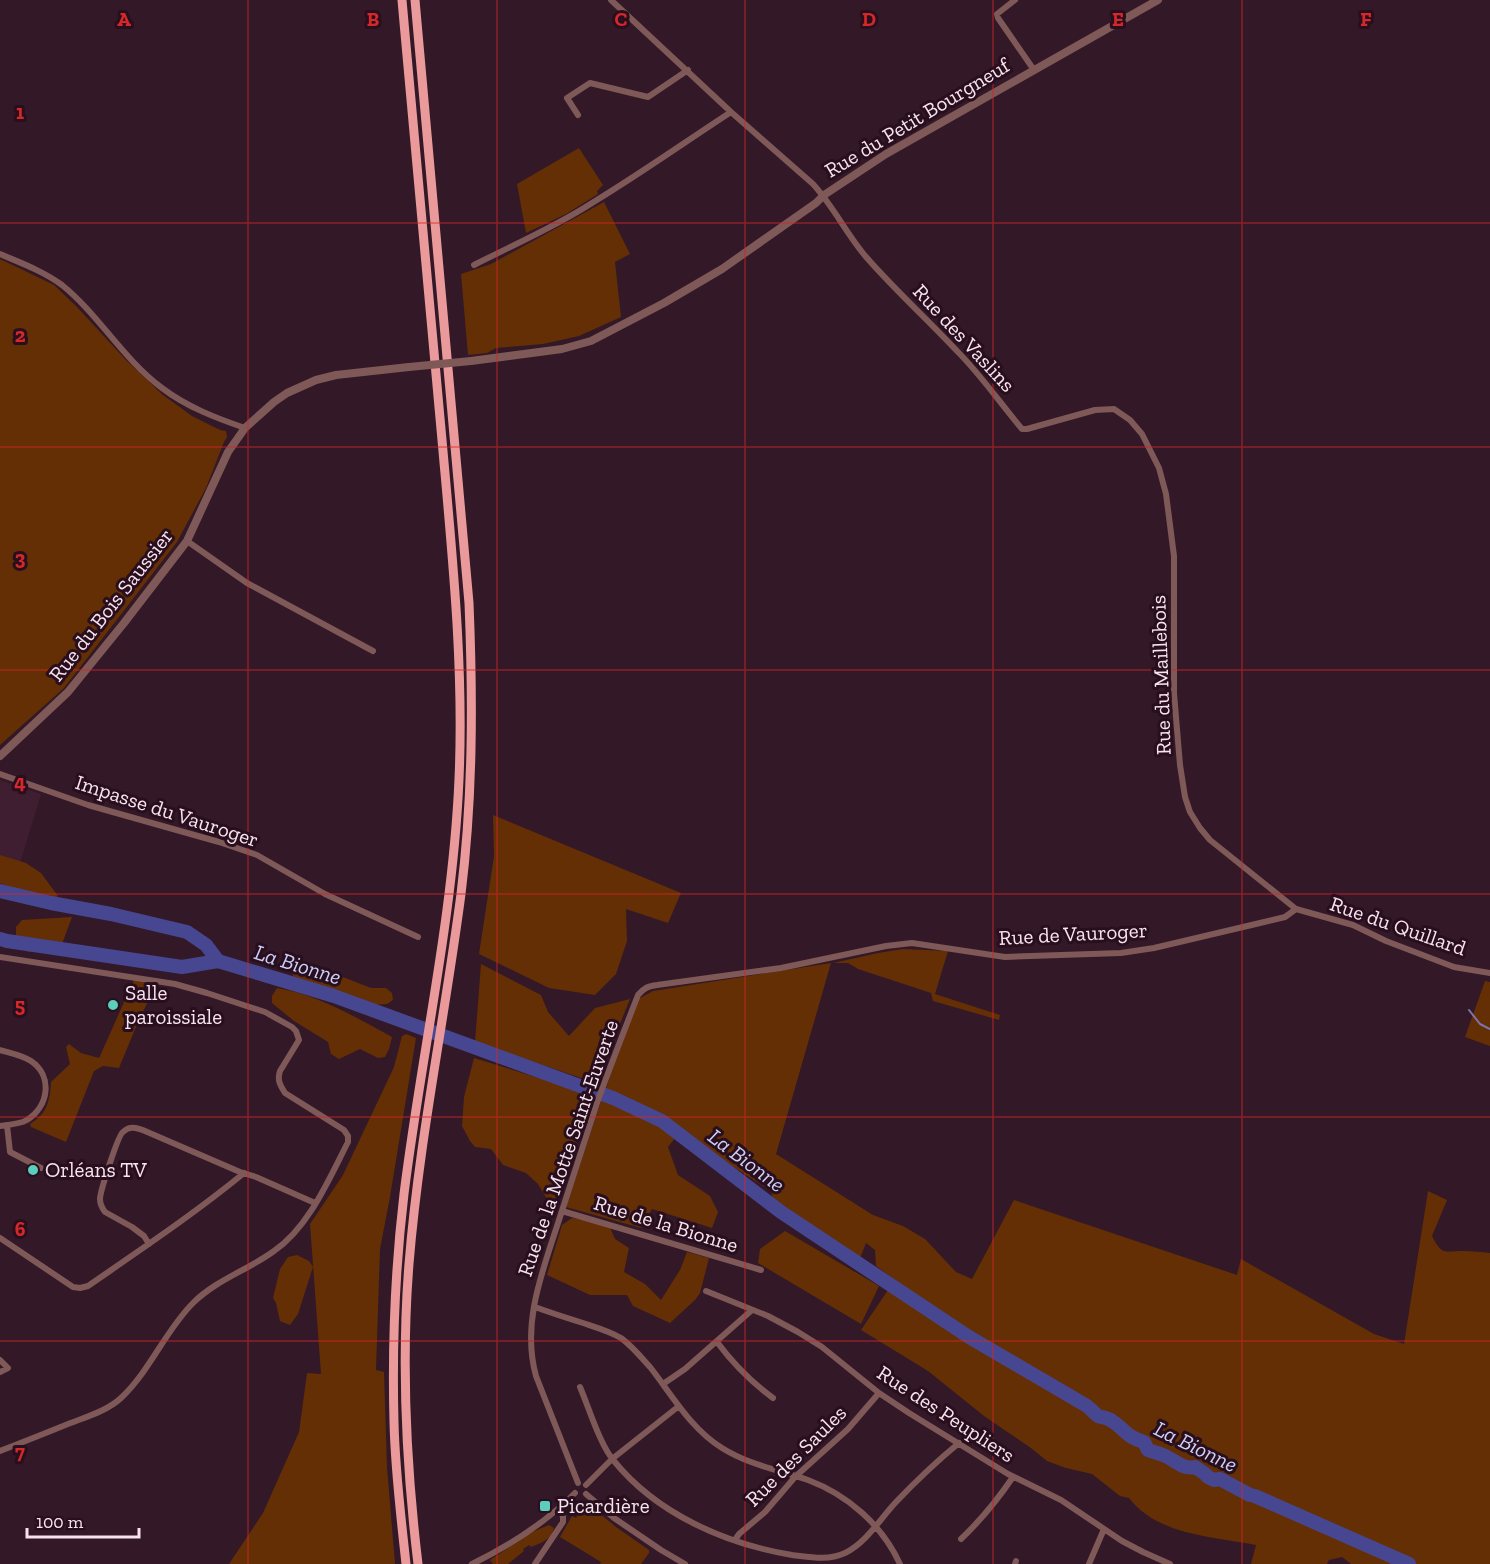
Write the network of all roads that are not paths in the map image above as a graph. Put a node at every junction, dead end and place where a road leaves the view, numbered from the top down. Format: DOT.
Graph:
graph roads {
  1 [pos="402,0"];
  2 [pos="415,0"];
  3 [pos="611,0"];
  4 [pos="1015,0"];
  5 [pos="1158,0"];
  6 [pos="687,70"];
  7 [pos="1034,70"];
  8 [pos="731,112"];
  9 [pos="578,115"];
  10 [pos="824,195"];
  11 [pos="0,254"];
  12 [pos="474,264"];
  13 [pos="1114,409"];
  14 [pos="245,428"];
  15 [pos="187,540"];
  16 [pos="373,651"];
  17 [pos="0,756"];
  18 [pos="0,774"];
  19 [pos="1296,909"];
  20 [pos="418,937"];
  21 [pos="0,957"];
  22 [pos="1490,973"];
  23 [pos="638,995"];
  24 [pos="0,1050"];
  25 [pos="3,1126"];
  26 [pos="42,1168"];
  27 [pos="244,1173"];
  28 [pos="315,1203"];
  29 [pos="562,1211"];
  30 [pos="0,1238"];
  31 [pos="149,1244"];
  32 [pos="761,1270"];
  33 [pos="706,1291"];
  34 [pos="535,1307"];
  35 [pos="752,1310"];
  36 [pos="717,1342"];
  37 [pos="0,1360"];
  38 [pos="0,1372"];
  39 [pos="663,1384"];
  40 [pos="580,1387"];
  41 [pos="879,1393"];
  42 [pos="773,1398"];
  43 [pos="679,1406"];
  44 [pos="959,1443"];
  45 [pos="0,1451"];
  46 [pos="612,1459"];
  47 [pos="795,1477"];
  48 [pos="1013,1477"];
  49 [pos="578,1483"];
  50 [pos="586,1485"];
  51 [pos="575,1493"];
  52 [pos="586,1494"];
  53 [pos="558,1509"];
  54 [pos="875,1525"];
  55 [pos="1104,1528"];
  56 [pos="961,1539"];
  57 [pos="735,1540"];
  58 [pos="406,1564"];
  59 [pos="418,1564"];
  60 [pos="472,1564"];
  61 [pos="535,1564"];
  62 [pos="685,1564"];
  63 [pos="900,1564"];
  64 [pos="1089,1564"];
  65 [pos="1170,1564"];
  1 -- 58 [label="highway"];
  2 -- 59 [label="highway"];
  3 -- 6 [label="street, Rue du Petit Bourgneuf"];
  4 -- 7 [label="street"];
  5 -- 7 [label="street, Rue du Petit Bourgneuf"];
  6 -- 8 [label="street, Rue du Petit Bourgneuf"];
  6 -- 9 [label="street"];
  7 -- 10 [label="street, Rue du Petit Bourgneuf"];
  8 -- 10 [label="street, Rue du Petit Bourgneuf"];
  8 -- 12 [label="street"];
  10 -- 13 [label="street, Rue des Vaslins"];
  10 -- 14 [label="street, Rue du Bois Saussier, bridge"];
  11 -- 14 [label="street"];
  13 -- 19 [label="street, Rue du Maillebois"];
  14 -- 15 [label="street, Rue du Bois Saussier"];
  15 -- 16 [label="street"];
  15 -- 17 [label="street, Rue du Bois Saussier"];
  18 -- 20 [label="street, Impasse du Vauroger"];
  19 -- 22 [label="street, Rue du Quillard"];
  19 -- 23 [label="street, Rue de Vauroger"];
  21 -- 28 [label="street"];
  23 -- 29 [label="street, Rue de la Motte Saint-Euverte"];
  24 -- 25 [label="street"];
  25 -- 26 [label="street"];
  27 -- 28 [label="street"];
  27 -- 31 [label="street"];
  27 -- 31 [label="street"];
  28 -- 45 [label="street"];
  29 -- 32 [label="street, Rue de la Bionne"];
  29 -- 34 [label="street, Rue de la Motte Saint-Euverte"];
  30 -- 31 [label="street"];
  33 -- 35 [label="street, Rue des Peupliers"];
  34 -- 39 [label="street"];
  34 -- 49 [label="street, Rue de la Motte Saint-Euverte"];
  35 -- 36 [label="street"];
  35 -- 41 [label="street, Rue des Peupliers"];
  36 -- 39 [label="street"];
  36 -- 42 [label="street"];
  37 -- 38 [label="street"];
  39 -- 43 [label="street"];
  40 -- 46 [label="street"];
  41 -- 44 [label="street, Rue des Peupliers"];
  41 -- 47 [label="street, Rue des Saules"];
  43 -- 46 [label="street"];
  43 -- 47 [label="street"];
  44 -- 48 [label="street, Rue des Peupliers"];
  44 -- 54 [label="street"];
  46 -- 50 [label="street"];
  46 -- 57 [label="street"];
  47 -- 54 [label="street"];
  47 -- 57 [label="street, Rue des Saules"];
  48 -- 55 [label="street, Rue des Peupliers"];
  48 -- 56 [label="street"];
  49 -- 50 [label="street"];
  49 -- 51 [label="street"];
  50 -- 52 [label="street"];
  51 -- 52 [label="street"];
  51 -- 53 [label="street"];
  52 -- 62 [label="street"];
  53 -- 60 [label="street"];
  53 -- 61 [label="street"];
  54 -- 57 [label="street"];
  54 -- 63 [label="street"];
  55 -- 64 [label="street"];
  55 -- 65 [label="street, Rue des Peupliers"];
}
